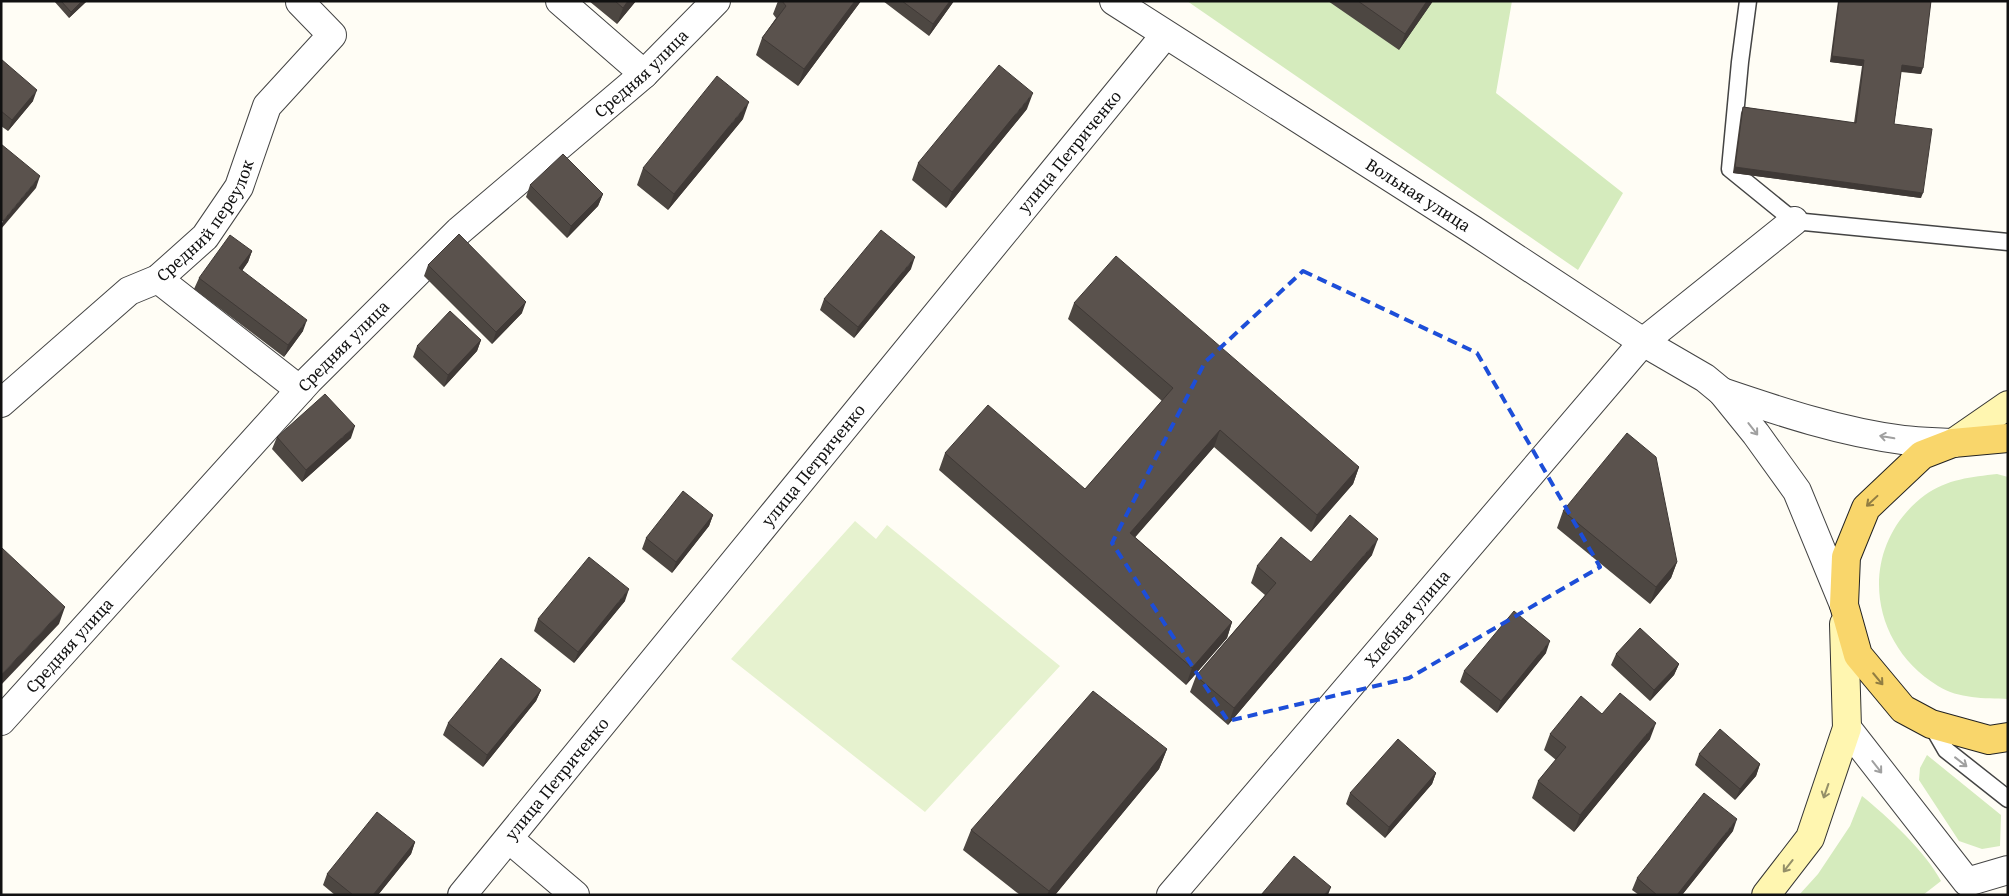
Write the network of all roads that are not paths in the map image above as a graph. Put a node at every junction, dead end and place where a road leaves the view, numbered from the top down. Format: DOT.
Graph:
graph roads {
  1 [pos="560,1"];
  2 [pos="716,1"];
  3 [pos="1114,1"];
  4 [pos="1748,1"];
  5 [pos="300,2"];
  6 [pos="1165,35"];
  7 [pos="644,74"];
  8 [pos="1794,221"];
  9 [pos="2008,242"];
  10 [pos="158,279"];
  11 [pos="1643,342"];
  12 [pos="300,390"];
  13 [pos="1722,392"];
  14 [pos="1,403"];
  15 [pos="2008,405"];
  16 [pos="2008,438"];
  17 [pos="1953,443"];
  18 [pos="1844,604"];
  19 [pos="1,721"];
  20 [pos="1931,724"];
  21 [pos="1847,728"];
  22 [pos="2008,738"];
  23 [pos="2008,799"];
  24 [pos="509,839"];
  25 [pos="2008,870"];
  26 [pos="1961,888"];
  27 [pos="462,895"];
  28 [pos="575,895"];
  29 [pos="1171,895"];
  30 [pos="1766,895"];
  1 -- 7 [label="street"];
  2 -- 7 [label="street, Средняя улица"];
  3 -- 6 [label="street, Вольная улица"];
  4 -- 8 [label="lane"];
  5 -- 10 [label="street, Средний переулок"];
  6 -- 11 [label="street, Вольная улица"];
  6 -- 24 [label="street, улица Петриченко"];
  7 -- 12 [label="street, Средняя улица"];
  8 -- 9 [label="lane"];
  8 -- 11 [label="street, Хлебная улица"];
  10 -- 12 [label="street"];
  10 -- 14 [label="street, Средний переулок"];
  11 -- 13 [label="street, Вольная улица"];
  11 -- 29 [label="street, Хлебная улица"];
  12 -- 19 [label="street, Средняя улица"];
  17 -- 13 [label="street, one-way"];
  13 -- 18 [label="street, one-way"];
  15 -- 17 [label="main road"];
  16 -- 17 [label="main road"];
  17 -- 18 [label="main road, one-way"];
  18 -- 20 [label="main road, one-way"];
  18 -- 21 [label="main road"];
  20 -- 22 [label="main road"];
  20 -- 23 [label="lane, one-way"];
  21 -- 26 [label="street, one-way"];
  21 -- 30 [label="main road, one-way"];
  24 -- 27 [label="street, улица Петриченко"];
  24 -- 28 [label="street"];
  25 -- 26 [label="street"];
}
